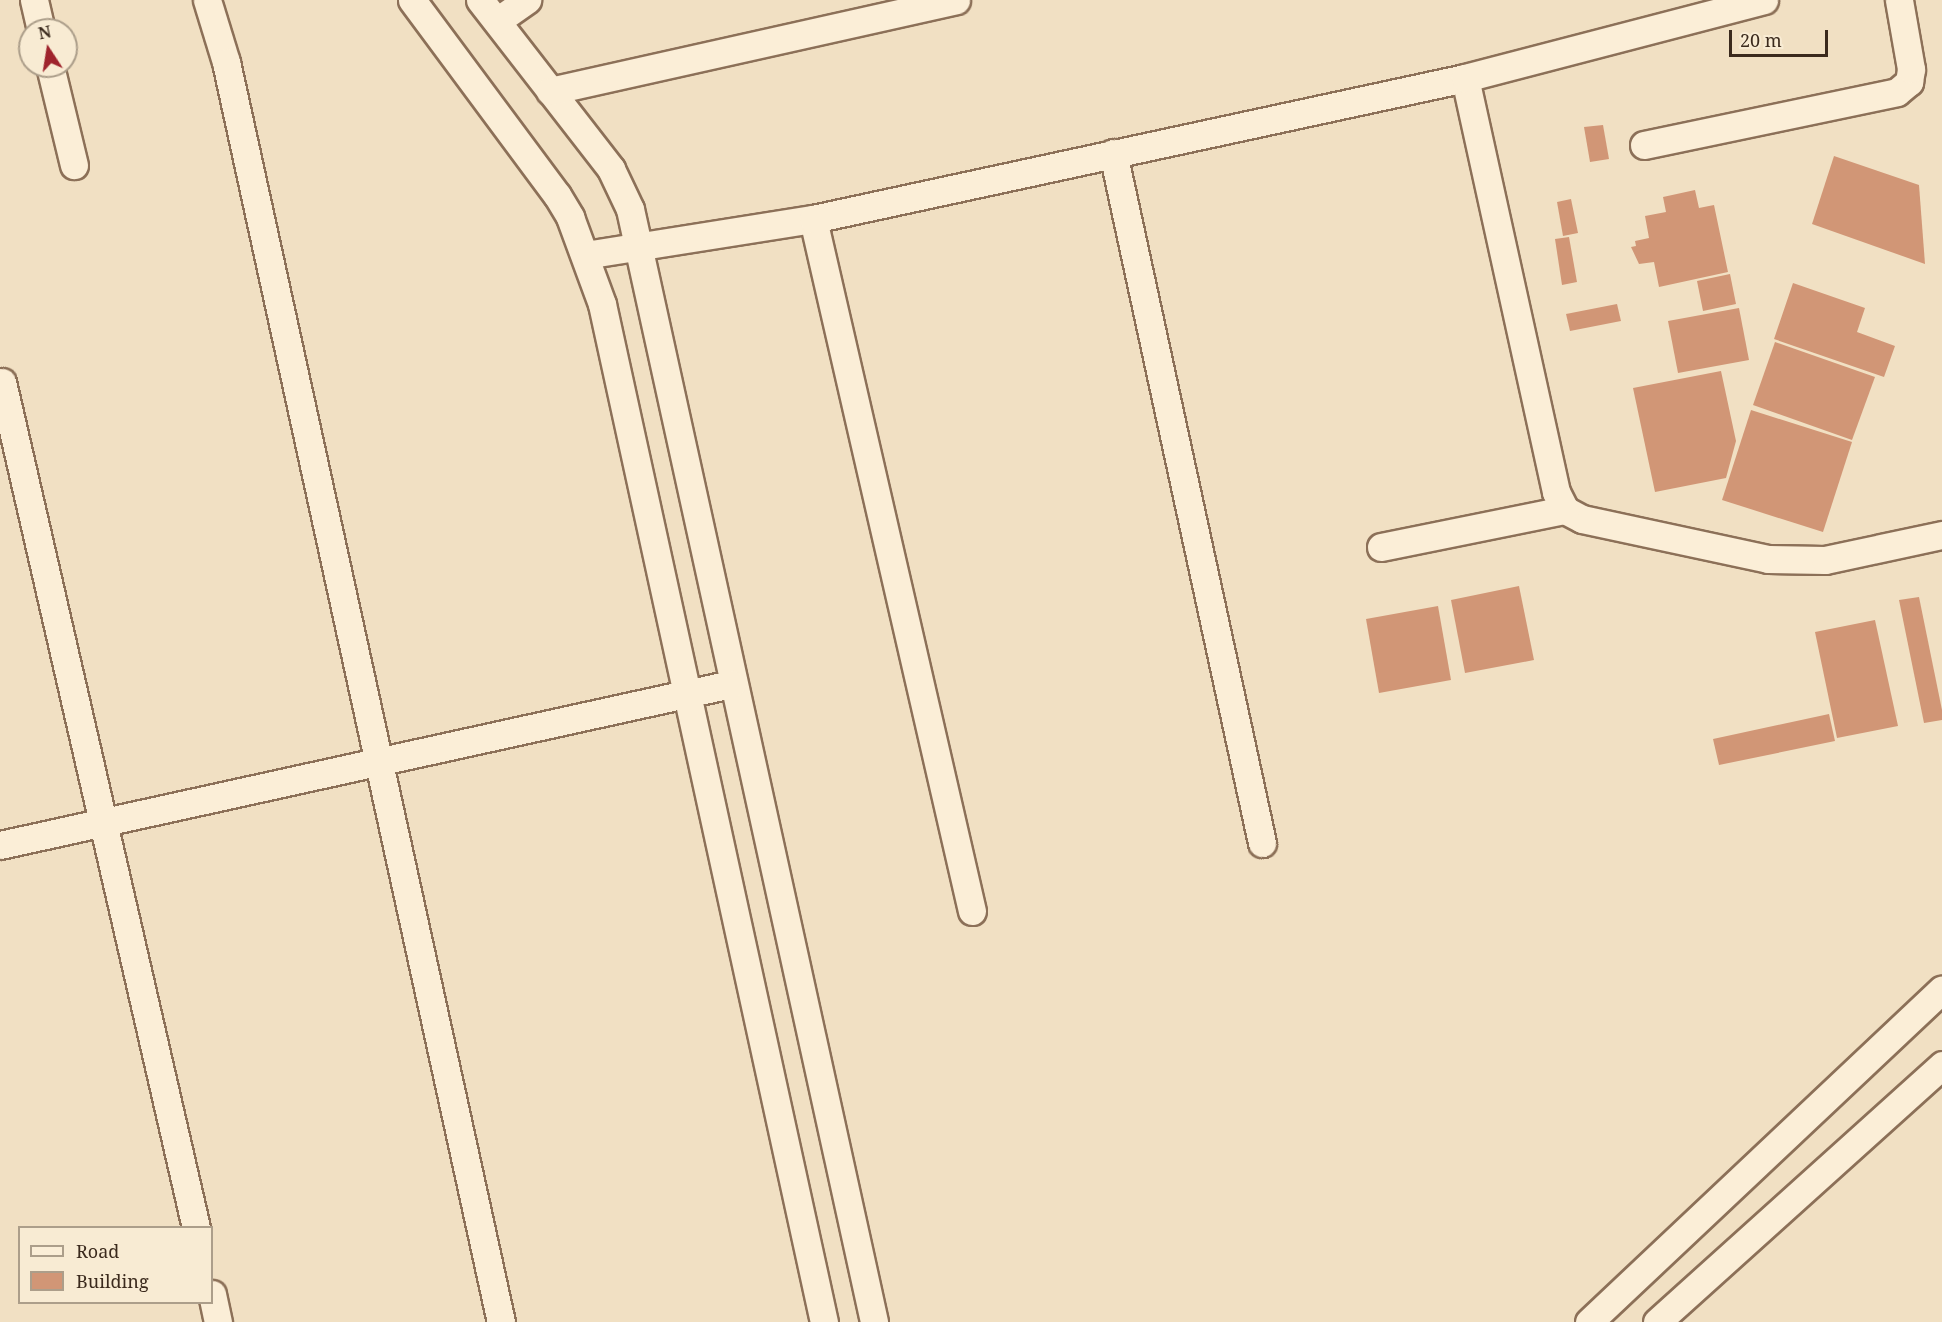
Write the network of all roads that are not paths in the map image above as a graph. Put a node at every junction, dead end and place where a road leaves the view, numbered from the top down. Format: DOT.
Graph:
graph roads {
  1 [pos="34,0"];
  2 [pos="207,0"];
  3 [pos="412,0"];
  4 [pos="480,0"];
  5 [pos="527,0"];
  6 [pos="956,0"];
  7 [pos="1764,0"];
  8 [pos="1899,0"];
  9 [pos="38,18"];
  10 [pos="497,21"];
  11 [pos="53,78"];
  12 [pos="1464,78"];
  13 [pos="550,91"];
  14 [pos="1644,145"];
  15 [pos="1113,153"];
  16 [pos="74,165"];
  17 [pos="813,219"];
  18 [pos="641,249"];
  19 [pos="585,255"];
  20 [pos="2,382"];
  21 [pos="1565,510"];
  22 [pos="1942,535"];
  23 [pos="1381,547"];
  24 [pos="731,684"];
  25 [pos="687,695"];
  26 [pos="379,764"];
  27 [pos="100,824"];
  28 [pos="1262,843"];
  29 [pos="0,845"];
  30 [pos="972,911"];
  31 [pos="1942,989"];
  32 [pos="1942,1065"];
  33 [pos="196,1226"];
  34 [pos="213,1299"];
  35 [pos="218,1322"];
  36 [pos="501,1322"];
  37 [pos="824,1322"];
  38 [pos="874,1322"];
  39 [pos="1589,1322"];
  40 [pos="1658,1322"];
  1 -- 9 [label="street"];
  2 -- 26 [label="street"];
  3 -- 19 [label="street"];
  4 -- 10 [label="street"];
  5 -- 10 [label="street"];
  6 -- 13 [label="street"];
  7 -- 12 [label="street"];
  8 -- 14 [label="street"];
  10 -- 13 [label="street"];
  11 -- 16 [label="street"];
  12 -- 15 [label="street"];
  12 -- 21 [label="street"];
  13 -- 18 [label="street"];
  15 -- 17 [label="street"];
  15 -- 28 [label="street"];
  17 -- 18 [label="street"];
  17 -- 30 [label="street"];
  18 -- 19 [label="street"];
  18 -- 24 [label="street"];
  19 -- 25 [label="street"];
  20 -- 27 [label="street"];
  21 -- 22 [label="street"];
  21 -- 23 [label="street"];
  24 -- 25 [label="street"];
  24 -- 38 [label="street"];
  25 -- 26 [label="street"];
  25 -- 37 [label="street"];
  26 -- 27 [label="street"];
  26 -- 36 [label="street"];
  27 -- 29 [label="street"];
  27 -- 33 [label="street"];
  31 -- 39 [label="street"];
  32 -- 40 [label="street"];
  34 -- 35 [label="street"];
}
